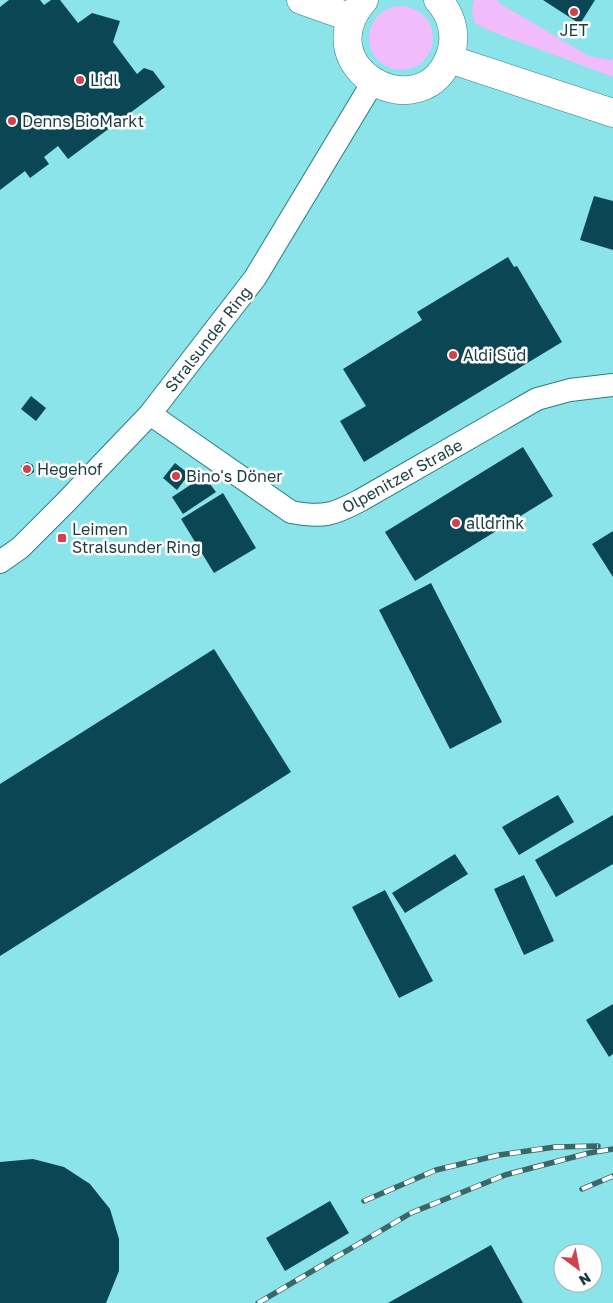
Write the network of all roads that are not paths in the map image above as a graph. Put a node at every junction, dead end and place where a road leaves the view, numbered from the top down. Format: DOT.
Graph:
graph roads {
  1 [pos="301,0"];
  2 [pos="438,0"];
  3 [pos="358,9"];
  4 [pos="449,59"];
  5 [pos="373,82"];
  6 [pos="613,113"];
  7 [pos="613,385"];
  8 [pos="150,414"];
  9 [pos="0,562"];
  1 -- 3 [label="main road"];
  2 -- 4 [label="main road"];
  3 -- 5 [label="main road"];
  4 -- 5 [label="main road"];
  4 -- 6 [label="main road"];
  5 -- 8 [label="street, Stralsunder Ring"];
  7 -- 8 [label="street, Olpenitzer Straße"];
  8 -- 9 [label="street, Stralsunder Ring"];
}
